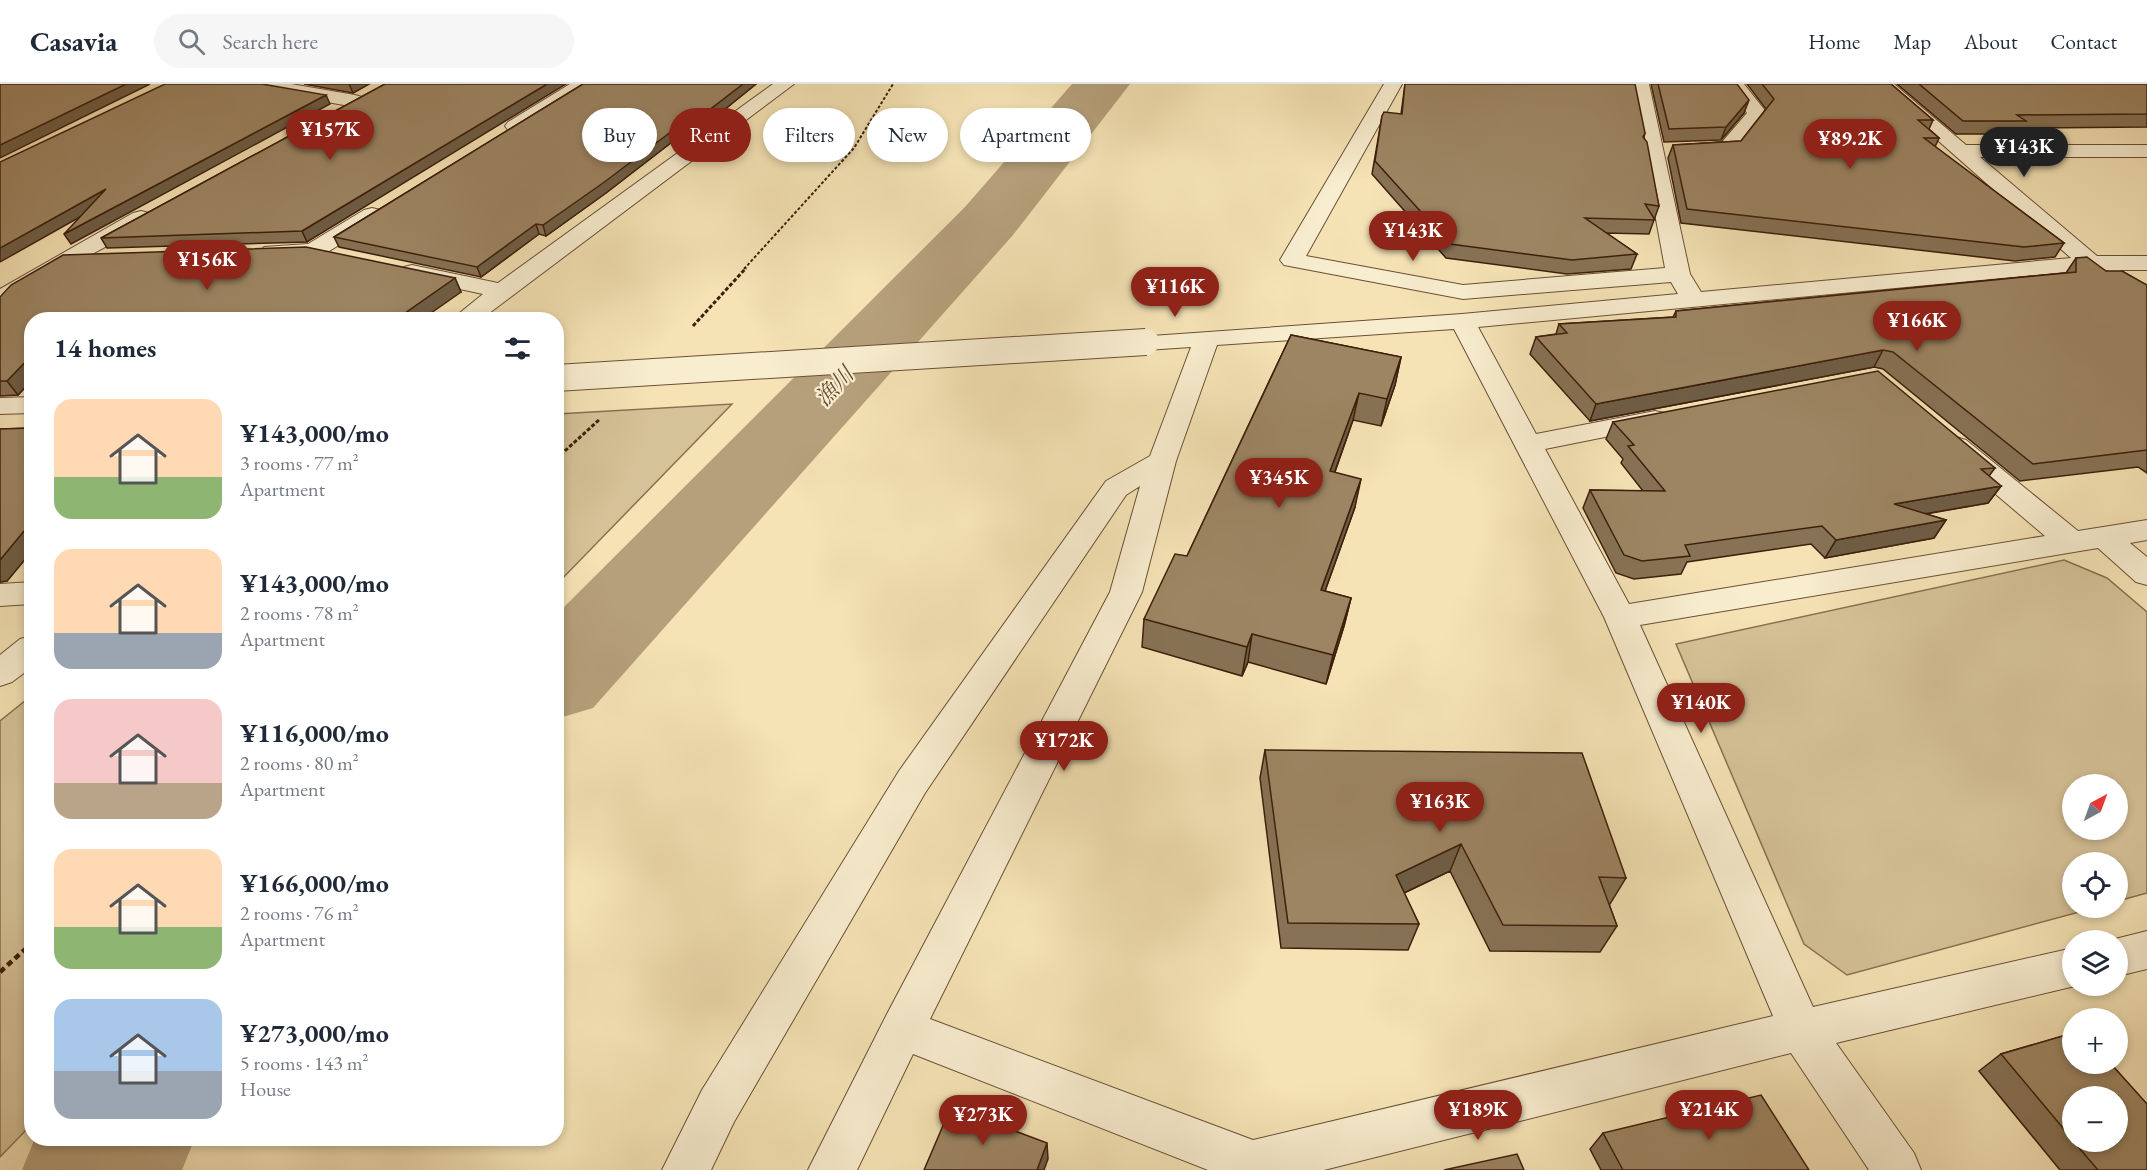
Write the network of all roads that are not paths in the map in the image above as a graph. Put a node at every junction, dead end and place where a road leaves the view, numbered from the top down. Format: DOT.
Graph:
graph roads {
  1 [pos="260,84"];
  2 [pos="582,84"];
  3 [pos="785,84"];
  4 [pos="1393,84"];
  5 [pos="1640,84"];
  6 [pos="1734,84"];
  7 [pos="1883,84"];
  8 [pos="324,118"];
  9 [pos="493,140"];
  10 [pos="1651,150"];
  11 [pos="1964,151"];
  12 [pos="2147,152"];
  13 [pos="393,201"];
  14 [pos="159,208"];
  15 [pos="313,251"];
  16 [pos="254,253"];
  17 [pos="113,257"];
  18 [pos="347,258"];
  19 [pos="66,259"];
  20 [pos="2091,263"];
  21 [pos="2147,263"];
  22 [pos="391,267"];
  23 [pos="1678,274"];
  24 [pos="503,291"];
  25 [pos="2147,296"];
  26 [pos="0,299"];
  27 [pos="1695,301"];
  28 [pos="474,312"];
  29 [pos="1462,321"];
  30 [pos="1207,338"];
  31 [pos="564,378"];
  32 [pos="24,405"];
  33 [pos="0,406"];
  34 [pos="1677,415"];
  35 [pos="1937,429"];
  36 [pos="1527,444"];
  37 [pos="1162,461"];
  38 [pos="2147,530"];
  39 [pos="2104,537"];
  40 [pos="2071,542"];
  41 [pos="2147,573"];
  42 [pos="24,594"];
  43 [pos="0,595"];
  44 [pos="1620,617"];
  45 [pos="24,654"];
  46 [pos="0,672"];
  47 [pos="2147,950"];
  48 [pos="2128,955"];
  49 [pos="2062,970"];
  50 [pos="902,1029"];
  51 [pos="1801,1030"];
  52 [pos="1254,1167"];
  53 [pos="686,1170"];
  54 [pos="832,1170"];
  55 [pos="1897,1170"];
  1 -- 8 [label="street"];
  2 -- 9 [label="street"];
  3 -- 24 [label="street"];
  4 -- 23 [label="street"];
  5 -- 10 [label="street"];
  6 -- 10 [label="street"];
  7 -- 11 [label="street"];
  10 -- 23 [label="street"];
  11 -- 12 [label="street"];
  11 -- 20 [label="street"];
  13 -- 15 [label="street"];
  14 -- 19 [label="street"];
  15 -- 16 [label="street"];
  15 -- 18 [label="street"];
  17 -- 19 [label="street"];
  19 -- 26 [label="street"];
  20 -- 21 [label="street"];
  20 -- 25 [label="street"];
  20 -- 27 [label="street"];
  22 -- 24 [label="street"];
  23 -- 27 [label="street"];
  24 -- 28 [label="street"];
  27 -- 29 [label="street"];
  29 -- 30 [label="street"];
  29 -- 36 [label="street"];
  30 -- 31 [label="street, bridge"];
  30 -- 37 [label="street"];
  32 -- 33 [label="street"];
  34 -- 36 [label="street"];
  35 -- 40 [label="street"];
  36 -- 44 [label="street"];
  37 -- 50 [label="street"];
  37 -- 53 [label="street"];
  38 -- 39 [label="street"];
  39 -- 40 [label="street"];
  39 -- 41 [label="street"];
  40 -- 44 [label="street"];
  42 -- 43 [label="street"];
  44 -- 51 [label="street"];
  45 -- 46 [label="street"];
  47 -- 48 [label="street"];
  49 -- 51 [label="street"];
  50 -- 52 [label="street"];
  50 -- 54 [label="street"];
  51 -- 52 [label="street"];
  51 -- 55 [label="street"];
}
